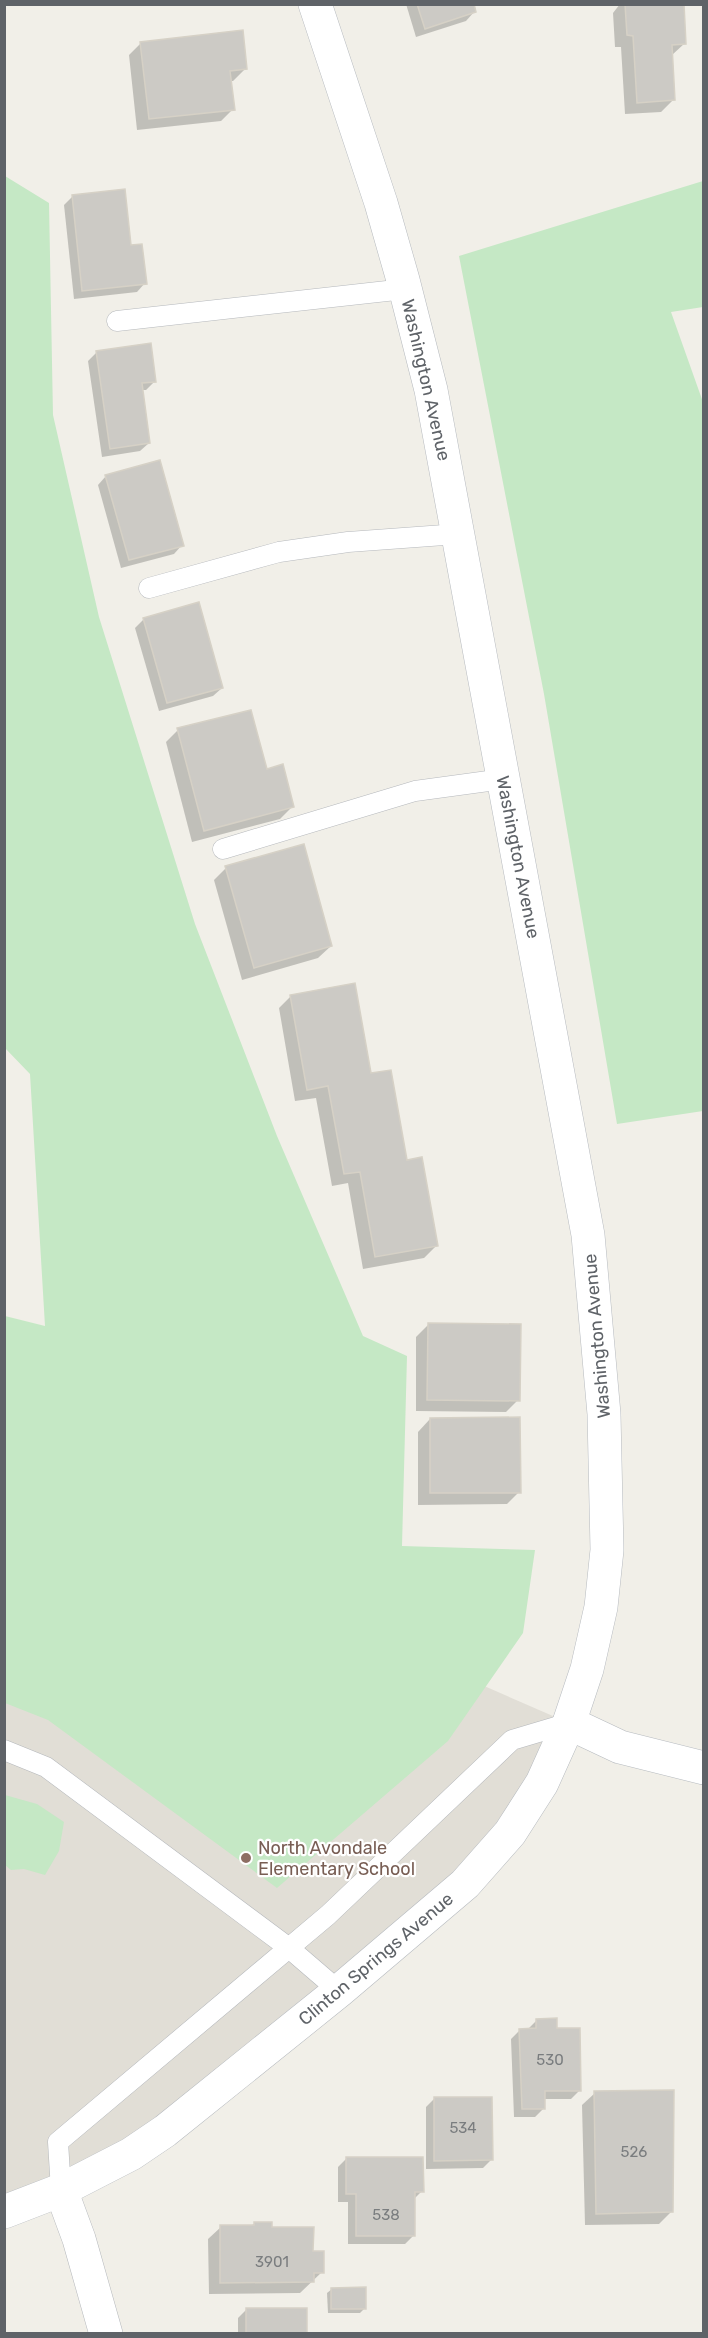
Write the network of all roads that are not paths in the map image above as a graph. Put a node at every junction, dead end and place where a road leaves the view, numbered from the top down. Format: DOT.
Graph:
graph roads {
  1 [pos="315,4"];
  2 [pos="405,289"];
  3 [pos="117,321"];
  4 [pos="458,534"];
  5 [pos="149,588"];
  6 [pos="503,779"];
  7 [pos="223,849"];
  8 [pos="569,1723"];
  9 [pos="4,1750"];
  10 [pos="704,1768"];
  11 [pos="289,1948"];
  12 [pos="339,1990"];
  13 [pos="61,2190"];
  14 [pos="4,2212"];
  15 [pos="106,2334"];
  1 -- 2 [label="street, Washington Avenue"];
  2 -- 3 [label="lane"];
  2 -- 4 [label="street, Washington Avenue"];
  4 -- 5 [label="lane"];
  4 -- 6 [label="street, Washington Avenue"];
  6 -- 7 [label="lane"];
  6 -- 8 [label="street, Washington Avenue"];
  8 -- 10 [label="street"];
  8 -- 11 [label="lane"];
  8 -- 12 [label="street, Clinton Springs Avenue"];
  9 -- 11 [label="lane"];
  11 -- 12 [label="lane"];
  11 -- 13 [label="lane"];
  12 -- 13 [label="street, Clinton Springs Avenue"];
  13 -- 14 [label="street, Clinton Springs Avenue"];
  13 -- 15 [label="street"];
}
